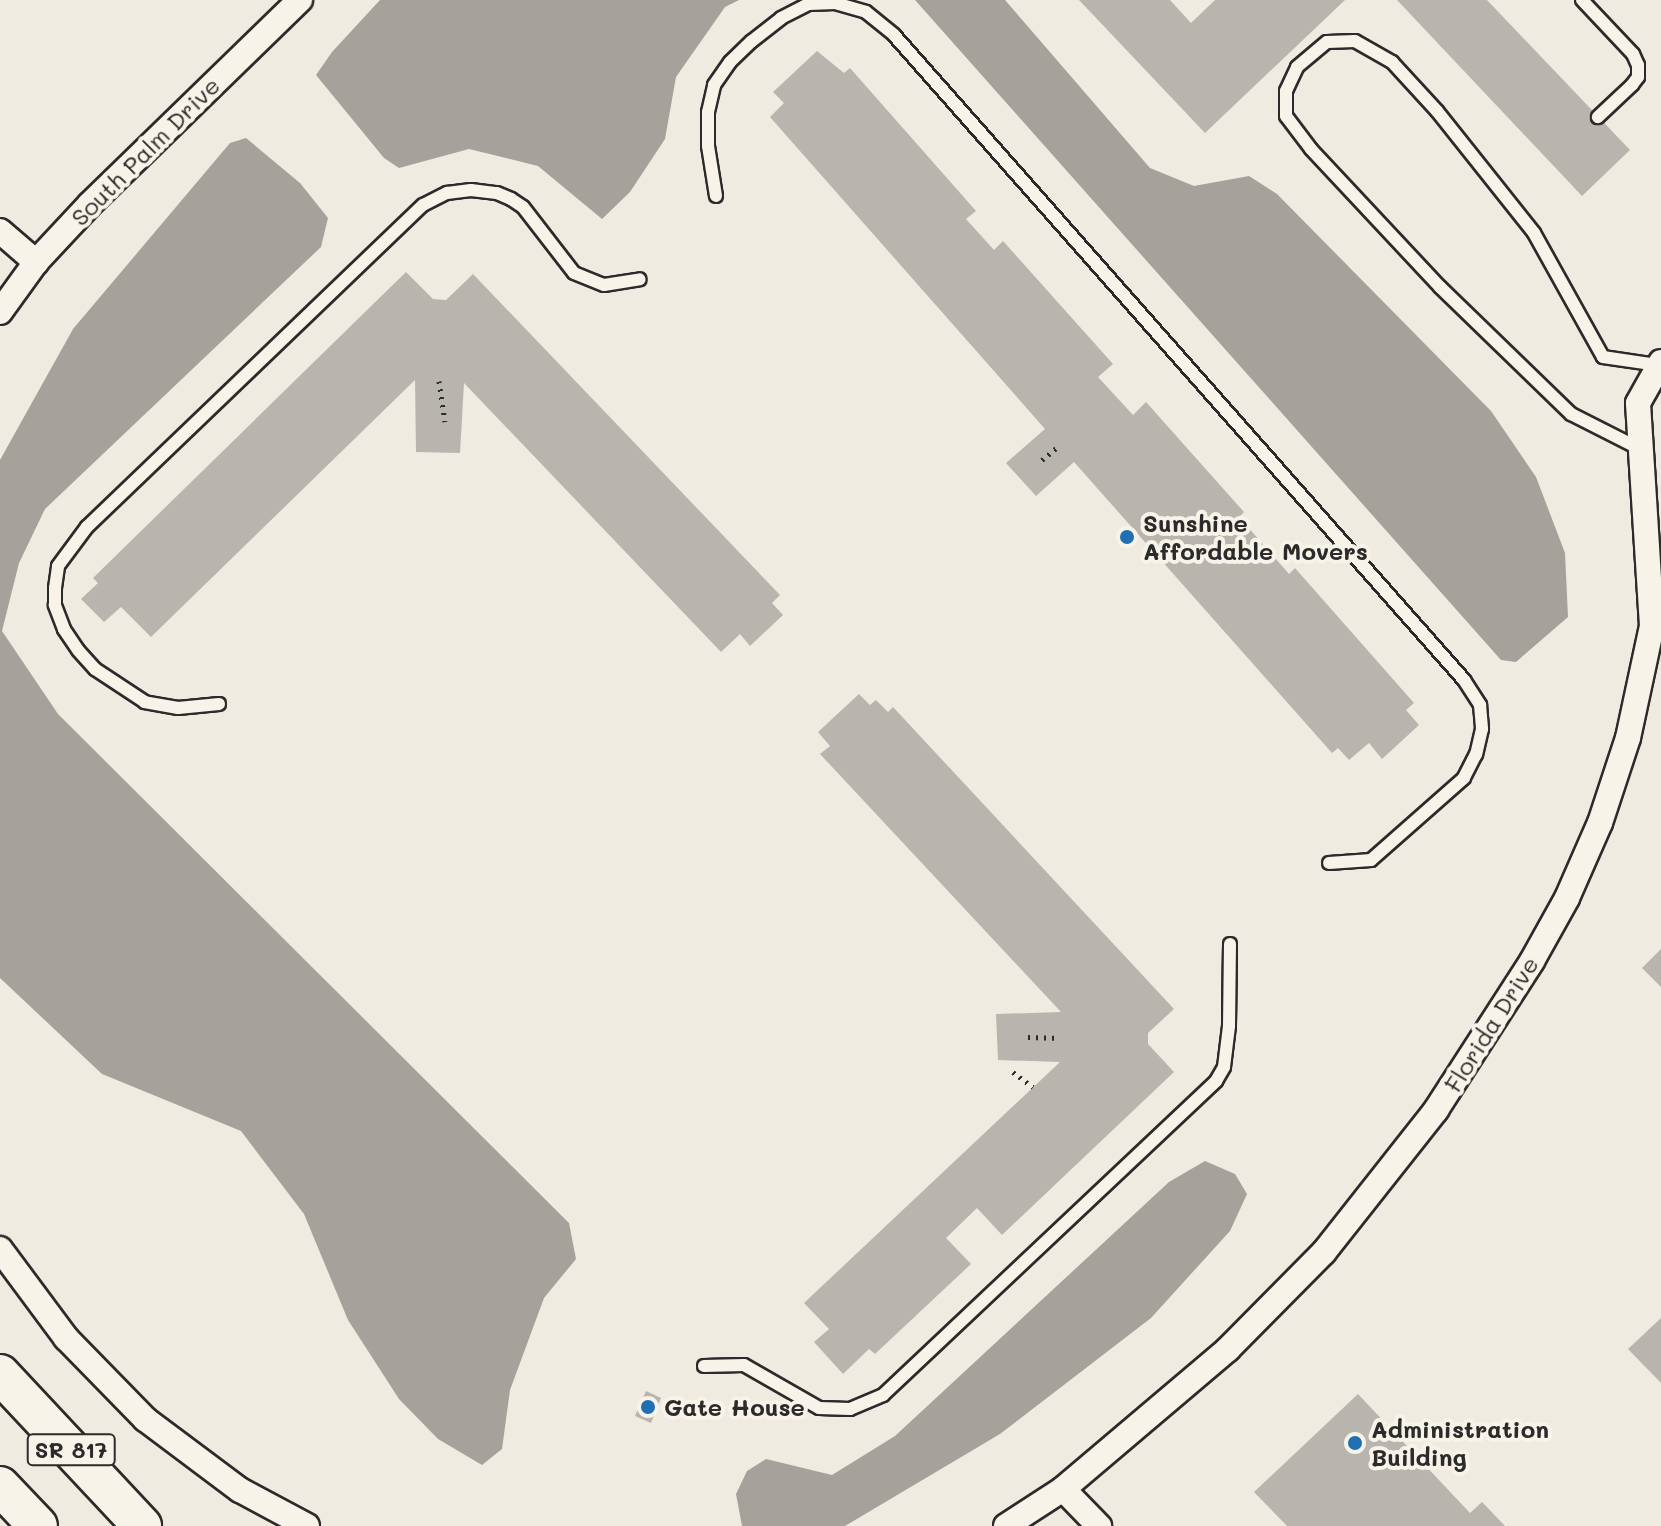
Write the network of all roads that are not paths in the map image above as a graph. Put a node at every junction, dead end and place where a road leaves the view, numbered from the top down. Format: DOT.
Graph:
graph roads {
  1 [pos="300,0"];
  2 [pos="1582,0"];
  3 [pos="1598,117"];
  4 [pos="716,196"];
  5 [pos="0,231"];
  6 [pos="36,262"];
  7 [pos="640,279"];
  8 [pos="0,312"];
  9 [pos="1660,363"];
  10 [pos="1640,449"];
  11 [pos="1654,516"];
  12 [pos="1657,625"];
  13 [pos="219,704"];
  14 [pos="1329,863"];
  15 [pos="1230,944"];
  16 [pos="0,1249"];
  17 [pos="704,1366"];
  18 [pos="0,1374"];
  19 [pos="0,1486"];
  20 [pos="1063,1489"];
  21 [pos="38,1526"];
  22 [pos="142,1526"];
  23 [pos="307,1526"];
  24 [pos="1006,1526"];
  25 [pos="1099,1526"];
  1 -- 6 [label="street, South Palm Drive"];
  2 -- 3 [label="lane"];
  4 -- 14 [label="lane"];
  5 -- 6 [label="street"];
  6 -- 8 [label="street, South Palm Drive"];
  7 -- 13 [label="lane"];
  9 -- 10 [label="street, Florida Drive"];
  9 -- 10 [label="lane"];
  10 -- 11 [label="street, Florida Drive"];
  11 -- 12 [label="street, Florida Drive"];
  12 -- 20 [label="street, Florida Drive"];
  15 -- 17 [label="lane"];
  16 -- 23 [label="street"];
  18 -- 22 [label="main road, SR 817"];
  19 -- 21 [label="main road, SR 817"];
  20 -- 24 [label="street, Florida Drive"];
  20 -- 25 [label="street"];
}
